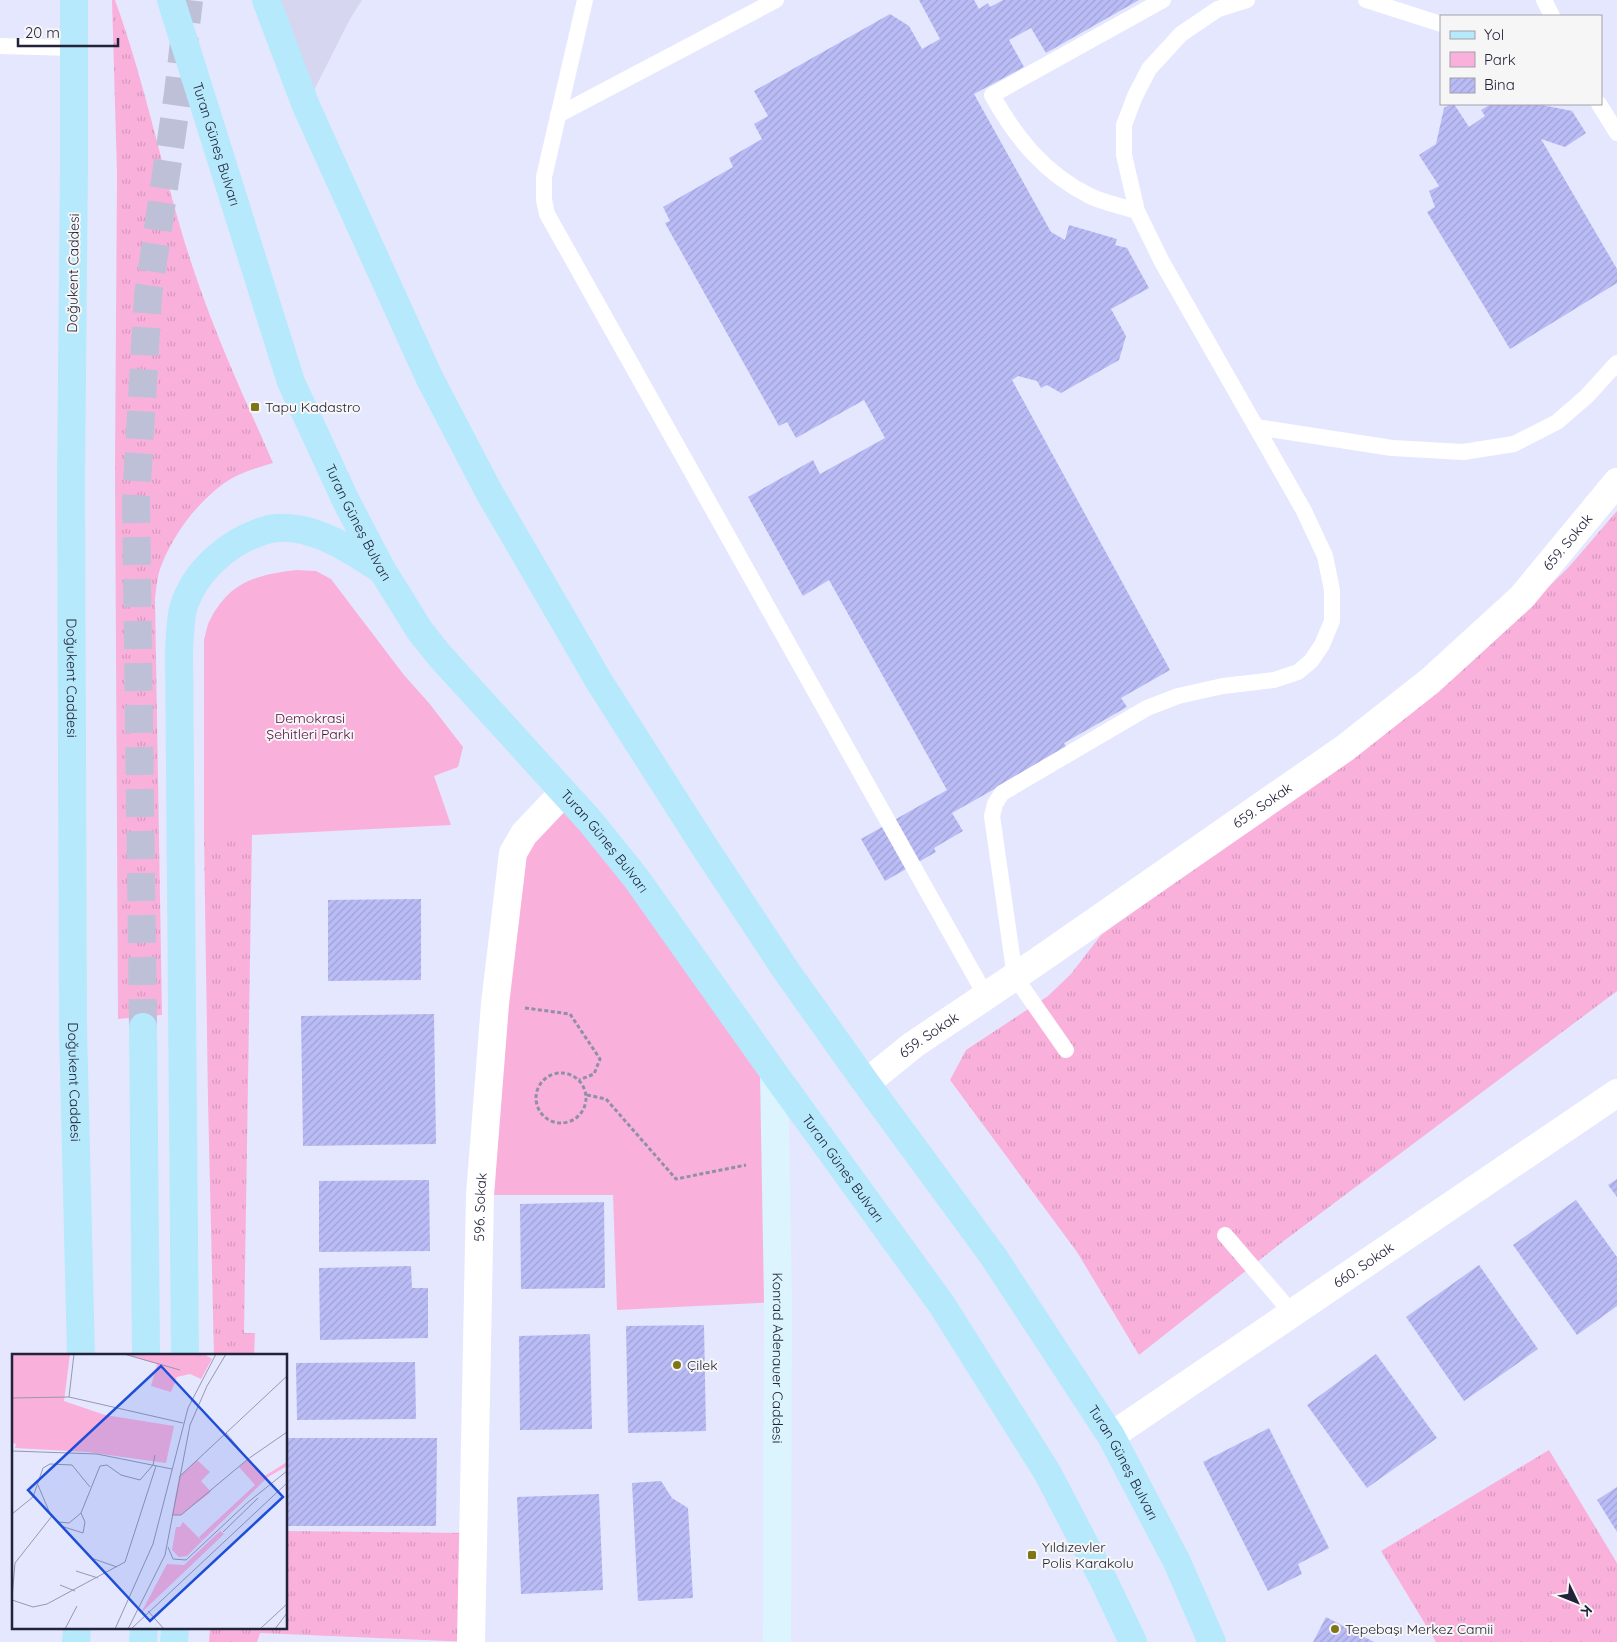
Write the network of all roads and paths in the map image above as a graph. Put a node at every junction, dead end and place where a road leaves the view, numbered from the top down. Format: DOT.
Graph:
graph roads {
  1 [pos="74,0"];
  2 [pos="171,0"];
  3 [pos="266,0"];
  4 [pos="585,0"];
  5 [pos="776,0"];
  6 [pos="1163,0"];
  7 [pos="1244,0"];
  8 [pos="1366,0"];
  9 [pos="1544,0"];
  10 [pos="1552,15"];
  11 [pos="1440,24"];
  12 [pos="0,46"];
  13 [pos="74,48"];
  14 [pos="1600,105"];
  15 [pos="558,115"];
  16 [pos="1617,133"];
  17 [pos="1137,211"];
  18 [pos="1617,363"];
  19 [pos="1256,427"];
  20 [pos="1617,482"];
  21 [pos="382,570"];
  22 [pos="563,793"];
  23 [pos="1014,977"];
  24 [pos="986,996"];
  25 [pos="495,1004"];
  26 [pos="143,1027"];
  27 [pos="1066,1050"];
  28 [pos="774,1073"];
  29 [pos="579,1080"];
  30 [pos="866,1083"];
  31 [pos="1617,1093"];
  32 [pos="587,1096"];
  33 [pos="776,1158"];
  34 [pos="1225,1236"];
  35 [pos="1292,1314"];
  36 [pos="81,1354"];
  37 [pos="146,1354"];
  38 [pos="185,1354"];
  39 [pos="1111,1436"];
  40 [pos="471,1642"];
  41 [pos="777,1642"];
  42 [pos="1133,1642"];
  43 [pos="1212,1642"];
  1 -- 13 [label="main road, Doğukent Caddesi"];
  2 -- 21 [label="main road, Turan Güneş Bulvarı"];
  3 -- 30 [label="main road, Turan Güneş Bulvarı"];
  4 -- 15 [label="lane"];
  5 -- 15 [label="lane"];
  6 -- 17 [label="lane"];
  7 -- 17 [label="lane"];
  8 -- 11 [label="lane"];
  9 -- 10 [label="lane"];
  12 -- 13 [label="lane"];
  13 -- 36 [label="main road, Doğukent Caddesi"];
  14 -- 16 [label="lane"];
  15 -- 24 [label="lane"];
  17 -- 19 [label="lane"];
  18 -- 19 [label="lane"];
  19 -- 23 [label="lane"];
  20 -- 23 [label="street, 659. Sokak"];
  21 -- 22 [label="main road, Turan Güneş Bulvarı"];
  21 -- 38 [label="main road"];
  22 -- 25 [label="street, 596. Sokak"];
  22 -- 28 [label="main road, Turan Güneş Bulvarı"];
  23 -- 24 [label="street, 659. Sokak"];
  23 -- 27 [label="lane"];
  24 -- 30 [label="street, 659. Sokak"];
  25 -- 29 [label="path"];
  25 -- 40 [label="street, 596. Sokak"];
  26 -- 37 [label="main road"];
  28 -- 33 [label="main road, Konrad Adenauer Caddesi"];
  28 -- 42 [label="main road, Turan Güneş Bulvarı"];
  29 -- 32 [label="path"];
  29 -- 32 [label="path"];
  30 -- 39 [label="main road, Turan Güneş Bulvarı"];
  31 -- 35 [label="street, 660. Sokak"];
  32 -- 33 [label="path"];
  33 -- 41 [label="main road, Konrad Adenauer Caddesi"];
  34 -- 35 [label="lane"];
  35 -- 39 [label="street, 660. Sokak"];
  39 -- 43 [label="main road, Turan Güneş Bulvarı"];
}
